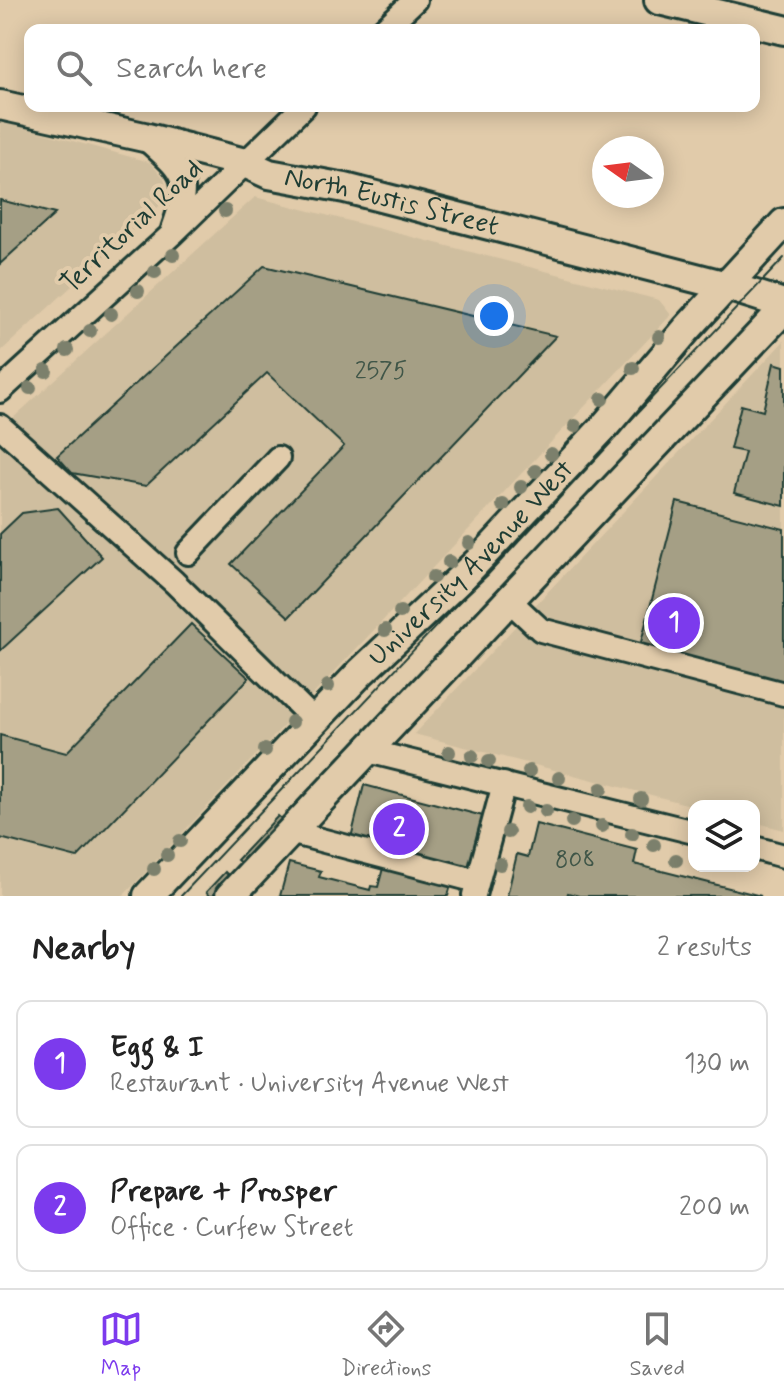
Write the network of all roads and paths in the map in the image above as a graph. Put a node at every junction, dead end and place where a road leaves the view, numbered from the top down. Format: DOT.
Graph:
graph roads {
  1 [pos="415,0"];
  2 [pos="659,0"];
  3 [pos="389,24"];
  4 [pos="759,24"];
  5 [pos="760,24"];
  6 [pos="784,30"];
  7 [pos="0,105"];
  8 [pos="24,110"];
  9 [pos="32,112"];
  10 [pos="298,112"];
  11 [pos="144,137"];
  12 [pos="245,163"];
  13 [pos="784,223"];
  14 [pos="172,234"];
  15 [pos="727,286"];
  16 [pos="784,307"];
  17 [pos="0,391"];
  18 [pos="0,426"];
  19 [pos="278,458"];
  20 [pos="188,553"];
  21 [pos="510,601"];
  22 [pos="784,694"];
  23 [pos="315,721"];
  24 [pos="368,751"];
  25 [pos="504,784"];
  26 [pos="688,830"];
  27 [pos="290,832"];
  28 [pos="760,850"];
  29 [pos="784,856"];
  30 [pos="475,889"];
  31 [pos="148,896"];
  32 [pos="230,896"];
  1 -- 3 [label="street"];
  2 -- 4 [label="main road"];
  5 -- 6 [label="main road"];
  7 -- 8 [label="main road, North Eustis Street"];
  9 -- 11 [label="main road, North Eustis Street"];
  10 -- 12 [label="street, Territorial Road"];
  11 -- 12 [label="main road, North Eustis Street"];
  11 -- 14 [label="street"];
  12 -- 14 [label="street, Territorial Road"];
  12 -- 15 [label="main road, North Eustis Street"];
  13 -- 15 [label="main road, University Avenue West"];
  14 -- 17 [label="street, Territorial Road"];
  15 -- 16 [label="main road, North Eustis Street"];
  15 -- 23 [label="main road, University Avenue West"];
  16 -- 21 [label="main road, University Avenue West"];
  18 -- 23 [label="street"];
  19 -- 20 [label="street"];
  21 -- 22 [label="street"];
  21 -- 24 [label="main road, University Avenue West"];
  23 -- 31 [label="main road, University Avenue West"];
  24 -- 25 [label="street"];
  24 -- 27 [label="main road, University Avenue West"];
  25 -- 26 [label="street"];
  25 -- 30 [label="street"];
  27 -- 30 [label="street"];
  27 -- 32 [label="main road, University Avenue West"];
  28 -- 29 [label="street"];
}
